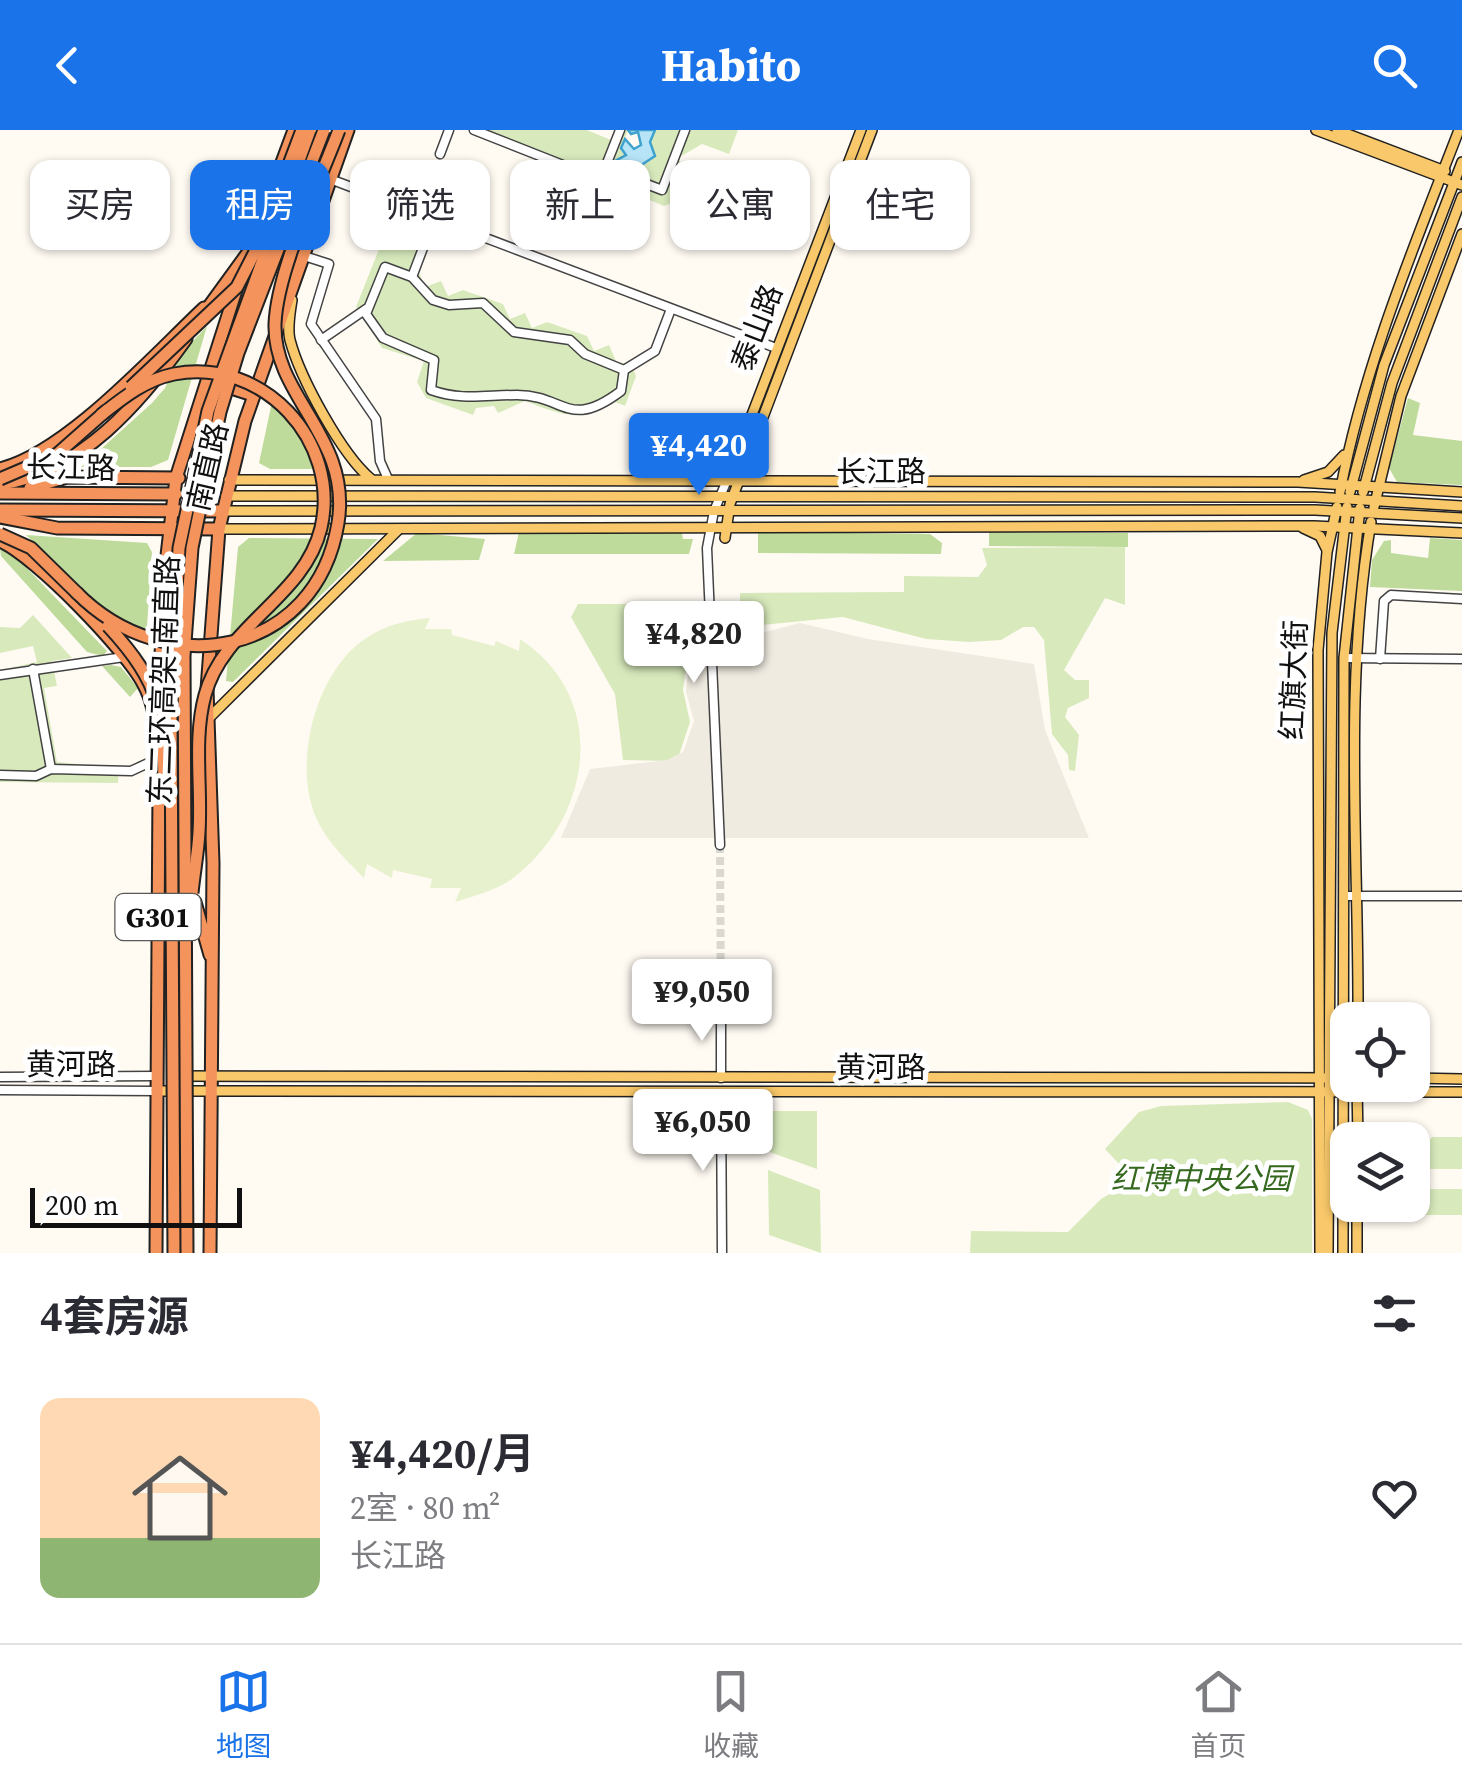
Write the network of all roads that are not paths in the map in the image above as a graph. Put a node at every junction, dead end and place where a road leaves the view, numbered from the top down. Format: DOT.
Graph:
graph roads {
  1 [pos="292,130"];
  2 [pos="302,130"];
  3 [pos="310,130"];
  4 [pos="324,130"];
  5 [pos="339,130"];
  6 [pos="348,130"];
  7 [pos="450,130"];
  8 [pos="474,130"];
  9 [pos="620,130"];
  10 [pos="685,130"];
  11 [pos="861,130"];
  12 [pos="872,130"];
  13 [pos="1316,130"];
  14 [pos="1337,130"];
  15 [pos="1459,130"];
  16 [pos="440,154"];
  17 [pos="550,160"];
  18 [pos="608,160"];
  19 [pos="1462,162"];
  20 [pos="669,173"];
  21 [pos="1442,174"];
  22 [pos="330,178"];
  23 [pos="1459,180"];
  24 [pos="650,185"];
  25 [pos="350,186"];
  26 [pos="1462,197"];
  27 [pos="1462,234"];
  28 [pos="490,240"];
  29 [pos="303,250"];
  30 [pos="422,250"];
  31 [pos="249,251"];
  32 [pos="301,256"];
  33 [pos="412,277"];
  34 [pos="218,295"];
  35 [pos="366,309"];
  36 [pos="671,309"];
  37 [pos="321,340"];
  38 [pos="776,348"];
  39 [pos="624,370"];
  40 [pos="206,380"];
  41 [pos="254,395"];
  42 [pos="102,414"];
  43 [pos="1346,452"];
  44 [pos="1382,466"];
  45 [pos="0,469"];
  46 [pos="176,478"];
  47 [pos="371,479"];
  48 [pos="388,479"];
  49 [pos="229,480"];
  50 [pos="727,480"];
  51 [pos="739,480"];
  52 [pos="0,482"];
  53 [pos="1298,482"];
  54 [pos="1346,487"];
  55 [pos="1364,487"];
  56 [pos="1378,488"];
  57 [pos="1410,490"];
  58 [pos="0,492"];
  59 [pos="1462,492"];
  60 [pos="14,493"];
  61 [pos="173,494"];
  62 [pos="226,496"];
  63 [pos="720,496"];
  64 [pos="733,496"];
  65 [pos="1344,499"];
  66 [pos="1362,500"];
  67 [pos="1374,501"];
  68 [pos="1462,506"];
  69 [pos="172,509"];
  70 [pos="222,511"];
  71 [pos="714,511"];
  72 [pos="728,511"];
  73 [pos="1341,512"];
  74 [pos="1360,512"];
  75 [pos="0,513"];
  76 [pos="1373,514"];
  77 [pos="1462,518"];
  78 [pos="1291,526"];
  79 [pos="1338,527"];
  80 [pos="399,528"];
  81 [pos="709,528"];
  82 [pos="1357,528"];
  83 [pos="1370,528"];
  84 [pos="1397,528"];
  85 [pos="219,529"];
  86 [pos="168,530"];
  87 [pos="725,533"];
  88 [pos="1462,533"];
  89 [pos="0,538"];
  90 [pos="1328,552"];
  91 [pos="1366,554"];
  92 [pos="76,592"];
  93 [pos="1462,599"];
  94 [pos="162,609"];
  95 [pos="211,611"];
  96 [pos="124,657"];
  97 [pos="1349,658"];
  98 [pos="1462,658"];
  99 [pos="1380,659"];
  100 [pos="33,669"];
  101 [pos="0,676"];
  102 [pos="209,718"];
  103 [pos="158,738"];
  104 [pos="159,758"];
  105 [pos="51,769"];
  106 [pos="0,775"];
  107 [pos="159,807"];
  108 [pos="212,807"];
  109 [pos="720,846"];
  110 [pos="172,888"];
  111 [pos="1344,896"];
  112 [pos="1359,896"];
  113 [pos="1462,896"];
  114 [pos="186,936"];
  115 [pos="158,966"];
  116 [pos="214,969"];
  117 [pos="1345,1002"];
  118 [pos="1358,1002"];
  119 [pos="722,1011"];
  120 [pos="156,1076"];
  121 [pos="212,1076"];
  122 [pos="0,1077"];
  123 [pos="721,1078"];
  124 [pos="1323,1078"];
  125 [pos="1330,1078"];
  126 [pos="1430,1078"];
  127 [pos="1462,1079"];
  128 [pos="0,1090"];
  129 [pos="156,1091"];
  130 [pos="213,1091"];
  131 [pos="1430,1091"];
  132 [pos="1462,1092"];
  133 [pos="1323,1093"];
  134 [pos="1330,1093"];
  135 [pos="722,1094"];
  136 [pos="1343,1102"];
  137 [pos="1357,1222"];
  138 [pos="156,1253"];
  139 [pos="174,1253"];
  140 [pos="187,1253"];
  141 [pos="210,1253"];
  142 [pos="722,1253"];
  143 [pos="1320,1253"];
  144 [pos="1328,1253"];
  145 [pos="1342,1253"];
  146 [pos="1357,1253"];
  1 -- 31 [label="highway, 南直路 / G301"];
  2 -- 42 [label="highway, bridge"];
  3 -- 110 [label="highway, 东二环高架-南直路, bridge"];
  4 -- 114 [label="highway, 东二环高架-南直路, bridge"];
  5 -- 92 [label="highway, bridge"];
  6 -- 22 [label="highway, 南直路 / G301"];
  7 -- 16 [label="street"];
  8 -- 17 [label="street"];
  9 -- 18 [label="street"];
  10 -- 20 [label="street"];
  11 -- 38 [label="main road, 泰山路"];
  12 -- 51 [label="main road, 泰山路"];
  13 -- 21 [label="main road"];
  14 -- 21 [label="main road"];
  15 -- 21 [label="main road, 红旗大街"];
  19 -- 23 [label="main road, 红旗大街"];
  20 -- 24 [label="street"];
  21 -- 23 [label="main road"];
  21 -- 43 [label="main road, 红旗大街"];
  22 -- 25 [label="street"];
  23 -- 54 [label="main road, 红旗大街"];
  26 -- 55 [label="main road, 红旗大街"];
  27 -- 44 [label="main road, 红旗大街"];
  28 -- 36 [label="street"];
  29 -- 32 [label="highway, 南直路 / G301"];
  30 -- 33 [label="street"];
  31 -- 34 [label="highway"];
  31 -- 40 [label="highway, 南直路 / G301"];
  32 -- 37 [label="street"];
  32 -- 41 [label="highway, 南直路 / G301"];
  32 -- 47 [label="main road"];
  33 -- 35 [label="street"];
  33 -- 39 [label="street"];
  34 -- 45 [label="highway"];
  34 -- 52 [label="highway"];
  35 -- 37 [label="street"];
  35 -- 39 [label="street"];
  36 -- 38 [label="street"];
  36 -- 39 [label="street"];
  37 -- 48 [label="street"];
  38 -- 50 [label="main road, 泰山路"];
  40 -- 41 [label="highway"];
  40 -- 46 [label="highway, 南直路 / G301"];
  41 -- 49 [label="highway, 南直路 / G301"];
  42 -- 52 [label="highway, bridge"];
  42 -- 114 [label="highway, bridge"];
  43 -- 53 [label="main road"];
  43 -- 54 [label="main road, 红旗大街"];
  44 -- 56 [label="main road, 红旗大街"];
  44 -- 57 [label="main road"];
  46 -- 49 [label="highway"];
  46 -- 60 [label="highway"];
  46 -- 61 [label="highway, 南直路 / G301"];
  47 -- 48 [label="main road"];
  47 -- 49 [label="main road"];
  48 -- 50 [label="main road"];
  49 -- 62 [label="highway, 南直路 / G301"];
  50 -- 51 [label="main road"];
  50 -- 63 [label="street, 泰山路"];
  51 -- 53 [label="main road"];
  51 -- 64 [label="main road, 泰山路"];
  53 -- 54 [label="main road"];
  54 -- 55 [label="main road"];
  54 -- 65 [label="main road, 红旗大街"];
  55 -- 56 [label="main road"];
  55 -- 66 [label="main road, 红旗大街"];
  56 -- 57 [label="main road"];
  56 -- 67 [label="main road, 红旗大街"];
  57 -- 59 [label="main road"];
  58 -- 60 [label="highway, 长江路"];
  60 -- 61 [label="highway, 长江路"];
  61 -- 62 [label="highway, 长江路"];
  61 -- 69 [label="highway, 南直路 / G301"];
  62 -- 63 [label="main road, 长江路"];
  62 -- 70 [label="highway, 南直路 / G301"];
  63 -- 64 [label="main road, 长江路"];
  63 -- 71 [label="street, 泰山路"];
  64 -- 65 [label="main road, 长江路"];
  64 -- 72 [label="main road, 泰山路"];
  65 -- 66 [label="main road, 长江路"];
  65 -- 73 [label="main road, 红旗大街"];
  66 -- 67 [label="main road, 长江路"];
  66 -- 74 [label="main road, 红旗大街"];
  67 -- 68 [label="main road, 长江路"];
  67 -- 76 [label="main road, 红旗大街"];
  69 -- 70 [label="highway, 长江路"];
  69 -- 75 [label="highway, 长江路"];
  69 -- 86 [label="highway, 南直路 / G301"];
  70 -- 71 [label="main road, 长江路"];
  70 -- 85 [label="highway, 南直路 / G301"];
  71 -- 72 [label="main road, 长江路"];
  71 -- 81 [label="street, 泰山路"];
  72 -- 73 [label="main road, 长江路"];
  72 -- 87 [label="main road, 泰山路"];
  73 -- 74 [label="main road, 长江路"];
  73 -- 79 [label="main road, 红旗大街"];
  74 -- 76 [label="main road, 长江路"];
  74 -- 82 [label="main road, 红旗大街"];
  75 -- 86 [label="highway"];
  76 -- 77 [label="main road, 长江路"];
  76 -- 83 [label="main road, 红旗大街"];
  78 -- 79 [label="main road"];
  78 -- 87 [label="main road"];
  78 -- 90 [label="main road"];
  79 -- 82 [label="main road"];
  79 -- 90 [label="main road, 红旗大街"];
  79 -- 124 [label="main road, 红旗大街"];
  80 -- 81 [label="main road"];
  80 -- 85 [label="main road"];
  80 -- 102 [label="main road"];
  81 -- 87 [label="main road"];
  81 -- 109 [label="street, 泰山路"];
  82 -- 83 [label="main road"];
  82 -- 97 [label="main road, 红旗大街"];
  83 -- 84 [label="main road"];
  83 -- 91 [label="main road, 红旗大街"];
  84 -- 88 [label="main road"];
  84 -- 91 [label="main road"];
  85 -- 86 [label="highway"];
  85 -- 95 [label="highway, 南直路 / G301"];
  86 -- 94 [label="highway, 南直路 / G301"];
  89 -- 92 [label="highway, bridge"];
  89 -- 96 [label="highway"];
  90 -- 124 [label="main road, 红旗大街"];
  91 -- 97 [label="main road, 红旗大街"];
  92 -- 110 [label="highway, bridge"];
  93 -- 99 [label="street"];
  94 -- 95 [label="highway"];
  94 -- 103 [label="highway, 南直路 / G301"];
  95 -- 102 [label="highway, 南直路 / G301"];
  96 -- 100 [label="street"];
  96 -- 103 [label="highway"];
  97 -- 99 [label="street"];
  97 -- 111 [label="main road, 红旗大街"];
  97 -- 112 [label="main road, 红旗大街"];
  98 -- 99 [label="street"];
  100 -- 101 [label="street"];
  100 -- 105 [label="street"];
  102 -- 108 [label="highway, 南直路 / G301"];
  103 -- 104 [label="highway, 南直路 / G301"];
  104 -- 105 [label="street"];
  104 -- 107 [label="highway, 南直路 / G301"];
  105 -- 106 [label="street"];
  107 -- 108 [label="highway"];
  107 -- 115 [label="highway, 南直路 / G301"];
  108 -- 116 [label="highway, 南直路 / G301"];
  110 -- 139 [label="highway, 东二环高架-南直路, bridge"];
  111 -- 112 [label="street"];
  111 -- 117 [label="main road, 红旗大街"];
  112 -- 113 [label="street"];
  112 -- 118 [label="main road, 红旗大街"];
  114 -- 140 [label="highway, 东二环高架-南直路, bridge"];
  115 -- 116 [label="highway"];
  115 -- 120 [label="highway, 南直路 / G301"];
  116 -- 121 [label="highway, 南直路 / G301"];
  119 -- 123 [label="street"];
  120 -- 121 [label="main road, 黄河路"];
  120 -- 122 [label="street, 黄河路"];
  120 -- 129 [label="highway, 南直路 / G301"];
  121 -- 123 [label="main road, 黄河路"];
  121 -- 130 [label="highway, 南直路 / G301"];
  123 -- 124 [label="main road, 黄河路"];
  124 -- 125 [label="main road, 黄河路"];
  124 -- 133 [label="main road, 红旗大街"];
  126 -- 127 [label="main road"];
  128 -- 129 [label="street, 黄河路"];
  129 -- 130 [label="main road, 黄河路"];
  129 -- 138 [label="highway, 南直路 / G301"];
  130 -- 135 [label="main road, 黄河路"];
  130 -- 141 [label="highway, 南直路 / G301"];
  131 -- 132 [label="main road, 黄河路"];
  133 -- 134 [label="main road, 黄河路"];
  133 -- 135 [label="main road, 黄河路"];
  133 -- 143 [label="main road, 红旗大街"];
  133 -- 144 [label="main road, 红旗大街"];
  135 -- 142 [label="street"];
  136 -- 145 [label="main road, 红旗大街"];
  137 -- 146 [label="main road"];
}
